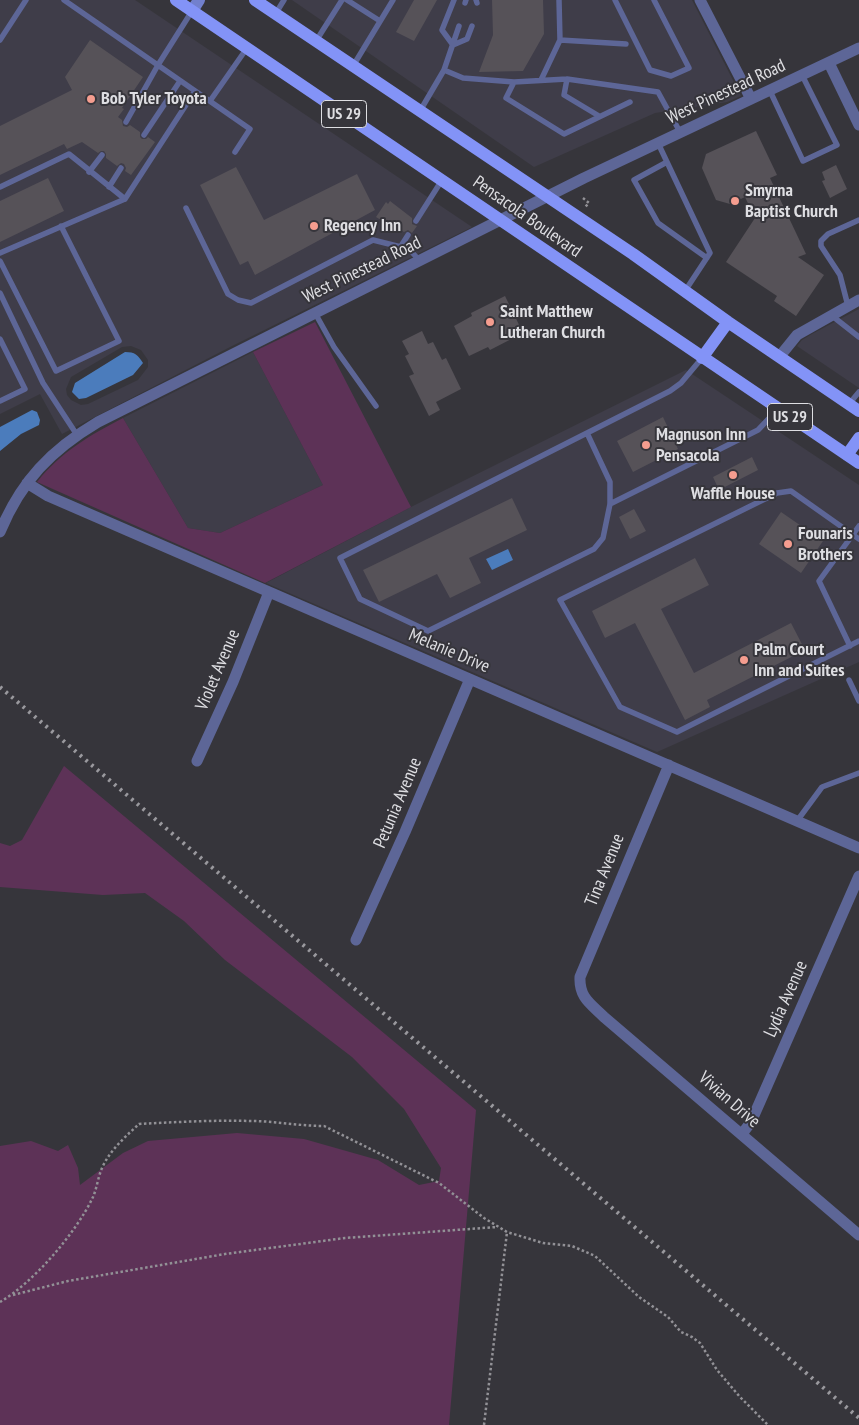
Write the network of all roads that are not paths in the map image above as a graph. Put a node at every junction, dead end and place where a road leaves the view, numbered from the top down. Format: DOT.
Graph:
graph roads {
  1 [pos="26,0"];
  2 [pos="64,0"];
  3 [pos="176,0"];
  4 [pos="255,0"];
  5 [pos="284,0"];
  6 [pos="342,0"];
  7 [pos="347,0"];
  8 [pos="393,0"];
  9 [pos="454,0"];
  10 [pos="559,0"];
  11 [pos="615,0"];
  12 [pos="654,0"];
  13 [pos="700,0"];
  14 [pos="195,5"];
  15 [pos="275,14"];
  16 [pos="380,21"];
  17 [pos="458,26"];
  18 [pos="472,26"];
  19 [pos="0,40"];
  20 [pos="316,40"];
  21 [pos="560,40"];
  22 [pos="626,44"];
  23 [pos="453,45"];
  24 [pos="247,48"];
  25 [pos="859,48"];
  26 [pos="829,63"];
  27 [pos="158,65"];
  28 [pos="354,66"];
  29 [pos="444,70"];
  30 [pos="802,76"];
  31 [pos="567,79"];
  32 [pos="541,80"];
  33 [pos="180,81"];
  34 [pos="514,82"];
  35 [pos="195,91"];
  36 [pos="770,91"];
  37 [pos="751,99"];
  38 [pos="210,101"];
  39 [pos="630,102"];
  40 [pos="420,111"];
  41 [pos="599,116"];
  42 [pos="126,122"];
  43 [pos="859,125"];
  44 [pos="680,132"];
  45 [pos="144,134"];
  46 [pos="658,143"];
  47 [pos="234,152"];
  48 [pos="102,155"];
  49 [pos="667,162"];
  50 [pos="121,168"];
  51 [pos="89,172"];
  52 [pos="442,180"];
  53 [pos="0,187"];
  54 [pos="109,187"];
  55 [pos="546,197"];
  56 [pos="125,199"];
  57 [pos="186,208"];
  58 [pos="502,220"];
  59 [pos="859,220"];
  60 [pos="416,221"];
  61 [pos="61,226"];
  62 [pos="408,235"];
  63 [pos="401,246"];
  64 [pos="0,252"];
  65 [pos="707,258"];
  66 [pos="0,261"];
  67 [pos="420,261"];
  68 [pos="685,291"];
  69 [pos="0,293"];
  70 [pos="854,303"];
  71 [pos="315,313"];
  72 [pos="831,315"];
  73 [pos="728,322"];
  74 [pos="859,337"];
  75 [pos="0,339"];
  76 [pos="780,356"];
  77 [pos="702,358"];
  78 [pos="859,392"];
  79 [pos="0,401"];
  80 [pos="376,406"];
  81 [pos="854,407"];
  82 [pos="778,409"];
  83 [pos="587,433"];
  84 [pos="77,435"];
  85 [pos="859,438"];
  86 [pos="847,455"];
  87 [pos="859,463"];
  88 [pos="27,483"];
  89 [pos="610,504"];
  90 [pos="859,526"];
  91 [pos="0,532"];
  92 [pos="852,534"];
  93 [pos="859,539"];
  94 [pos="269,592"];
  95 [pos="859,642"];
  96 [pos="850,646"];
  97 [pos="470,679"];
  98 [pos="849,680"];
  99 [pos="859,701"];
  100 [pos="197,761"];
  101 [pos="669,765"];
  102 [pos="859,774"];
  103 [pos="797,821"];
  104 [pos="859,848"];
  105 [pos="859,876"];
  106 [pos="356,940"];
  107 [pos="580,989"];
  108 [pos="742,1134"];
  109 [pos="859,1234"];
  1 -- 19 [label="lane"];
  2 -- 27 [label="lane"];
  3 -- 14 [label="main road, Pensacola Boulevard / US 29"];
  4 -- 15 [label="main road, Pensacola Boulevard / US 29"];
  5 -- 15 [label="lane"];
  6 -- 20 [label="lane"];
  7 -- 16 [label="lane"];
  8 -- 16 [label="lane"];
  9 -- 23 [label="lane"];
  10 -- 21 [label="lane"];
  11 -- 12 [label="lane"];
  13 -- 37 [label="street"];
  14 -- 24 [label="main road, Pensacola Boulevard / US 29"];
  14 -- 27 [label="lane"];
  15 -- 20 [label="main road, Pensacola Boulevard / US 29"];
  16 -- 28 [label="lane"];
  17 -- 23 [label="lane"];
  18 -- 23 [label="lane"];
  20 -- 28 [label="main road, Pensacola Boulevard / US 29"];
  21 -- 22 [label="lane"];
  21 -- 32 [label="lane"];
  23 -- 29 [label="lane"];
  24 -- 38 [label="lane"];
  24 -- 52 [label="main road, Pensacola Boulevard / US 29"];
  25 -- 26 [label="street, West Pinestead Road"];
  26 -- 30 [label="street, West Pinestead Road"];
  26 -- 43 [label="street"];
  27 -- 33 [label="lane"];
  27 -- 42 [label="lane"];
  28 -- 40 [label="main road, Pensacola Boulevard / US 29"];
  29 -- 34 [label="lane"];
  29 -- 40 [label="lane"];
  30 -- 36 [label="street, West Pinestead Road"];
  30 -- 36 [label="lane"];
  31 -- 32 [label="lane"];
  31 -- 41 [label="lane"];
  31 -- 44 [label="lane"];
  32 -- 34 [label="lane"];
  33 -- 35 [label="lane"];
  33 -- 45 [label="lane"];
  34 -- 41 [label="lane"];
  35 -- 38 [label="lane"];
  35 -- 56 [label="lane"];
  36 -- 37 [label="street, West Pinestead Road"];
  37 -- 44 [label="street, West Pinestead Road"];
  38 -- 47 [label="lane"];
  39 -- 41 [label="lane"];
  40 -- 55 [label="main road, Pensacola Boulevard / US 29"];
  44 -- 46 [label="street, West Pinestead Road"];
  46 -- 49 [label="lane"];
  46 -- 55 [label="street, West Pinestead Road"];
  48 -- 51 [label="lane"];
  49 -- 65 [label="lane"];
  49 -- 65 [label="lane"];
  50 -- 54 [label="lane"];
  51 -- 53 [label="lane"];
  51 -- 54 [label="lane"];
  52 -- 58 [label="main road, Pensacola Boulevard / US 29"];
  52 -- 60 [label="lane"];
  54 -- 56 [label="lane"];
  55 -- 58 [label="street, West Pinestead Road"];
  55 -- 68 [label="main road, Pensacola Boulevard / US 29"];
  56 -- 61 [label="lane"];
  57 -- 63 [label="lane"];
  58 -- 67 [label="street, West Pinestead Road"];
  58 -- 77 [label="main road, Pensacola Boulevard / US 29"];
  59 -- 70 [label="lane"];
  61 -- 64 [label="lane"];
  61 -- 66 [label="lane"];
  62 -- 63 [label="lane"];
  63 -- 67 [label="lane"];
  65 -- 68 [label="lane"];
  67 -- 71 [label="street, West Pinestead Road"];
  68 -- 73 [label="main road, Pensacola Boulevard / US 29"];
  69 -- 84 [label="lane"];
  70 -- 72 [label="street"];
  71 -- 80 [label="lane"];
  71 -- 84 [label="street, West Pinestead Road"];
  72 -- 74 [label="lane"];
  72 -- 76 [label="street"];
  73 -- 76 [label="main road, Pensacola Boulevard / US 29"];
  73 -- 77 [label="main road"];
  75 -- 79 [label="lane"];
  76 -- 81 [label="main road, Pensacola Boulevard / US 29"];
  77 -- 82 [label="main road, Pensacola Boulevard / US 29"];
  77 -- 83 [label="lane"];
  78 -- 81 [label="lane"];
  82 -- 86 [label="main road, Pensacola Boulevard / US 29"];
  82 -- 89 [label="lane"];
  83 -- 89 [label="lane"];
  83 -- 89 [label="lane"];
  84 -- 88 [label="street, West Pinestead Road"];
  85 -- 86 [label="main road"];
  86 -- 87 [label="main road, Pensacola Boulevard / US 29"];
  88 -- 91 [label="street, West Pinestead Road"];
  88 -- 94 [label="street, Melanie Drive"];
  90 -- 92 [label="lane"];
  92 -- 93 [label="lane"];
  92 -- 96 [label="lane"];
  92 -- 96 [label="lane"];
  94 -- 97 [label="street, Melanie Drive"];
  94 -- 100 [label="street, Violet Avenue"];
  95 -- 96 [label="lane"];
  97 -- 101 [label="street, Melanie Drive"];
  97 -- 106 [label="street, Petunia Avenue"];
  98 -- 99 [label="lane"];
  101 -- 103 [label="street, Melanie Drive"];
  101 -- 107 [label="street, Tina Avenue"];
  102 -- 103 [label="lane"];
  103 -- 104 [label="street, Melanie Drive"];
  105 -- 108 [label="street, Lydia Avenue"];
  107 -- 108 [label="street, Vivian Drive"];
  108 -- 109 [label="street, Vivian Drive"];
}
